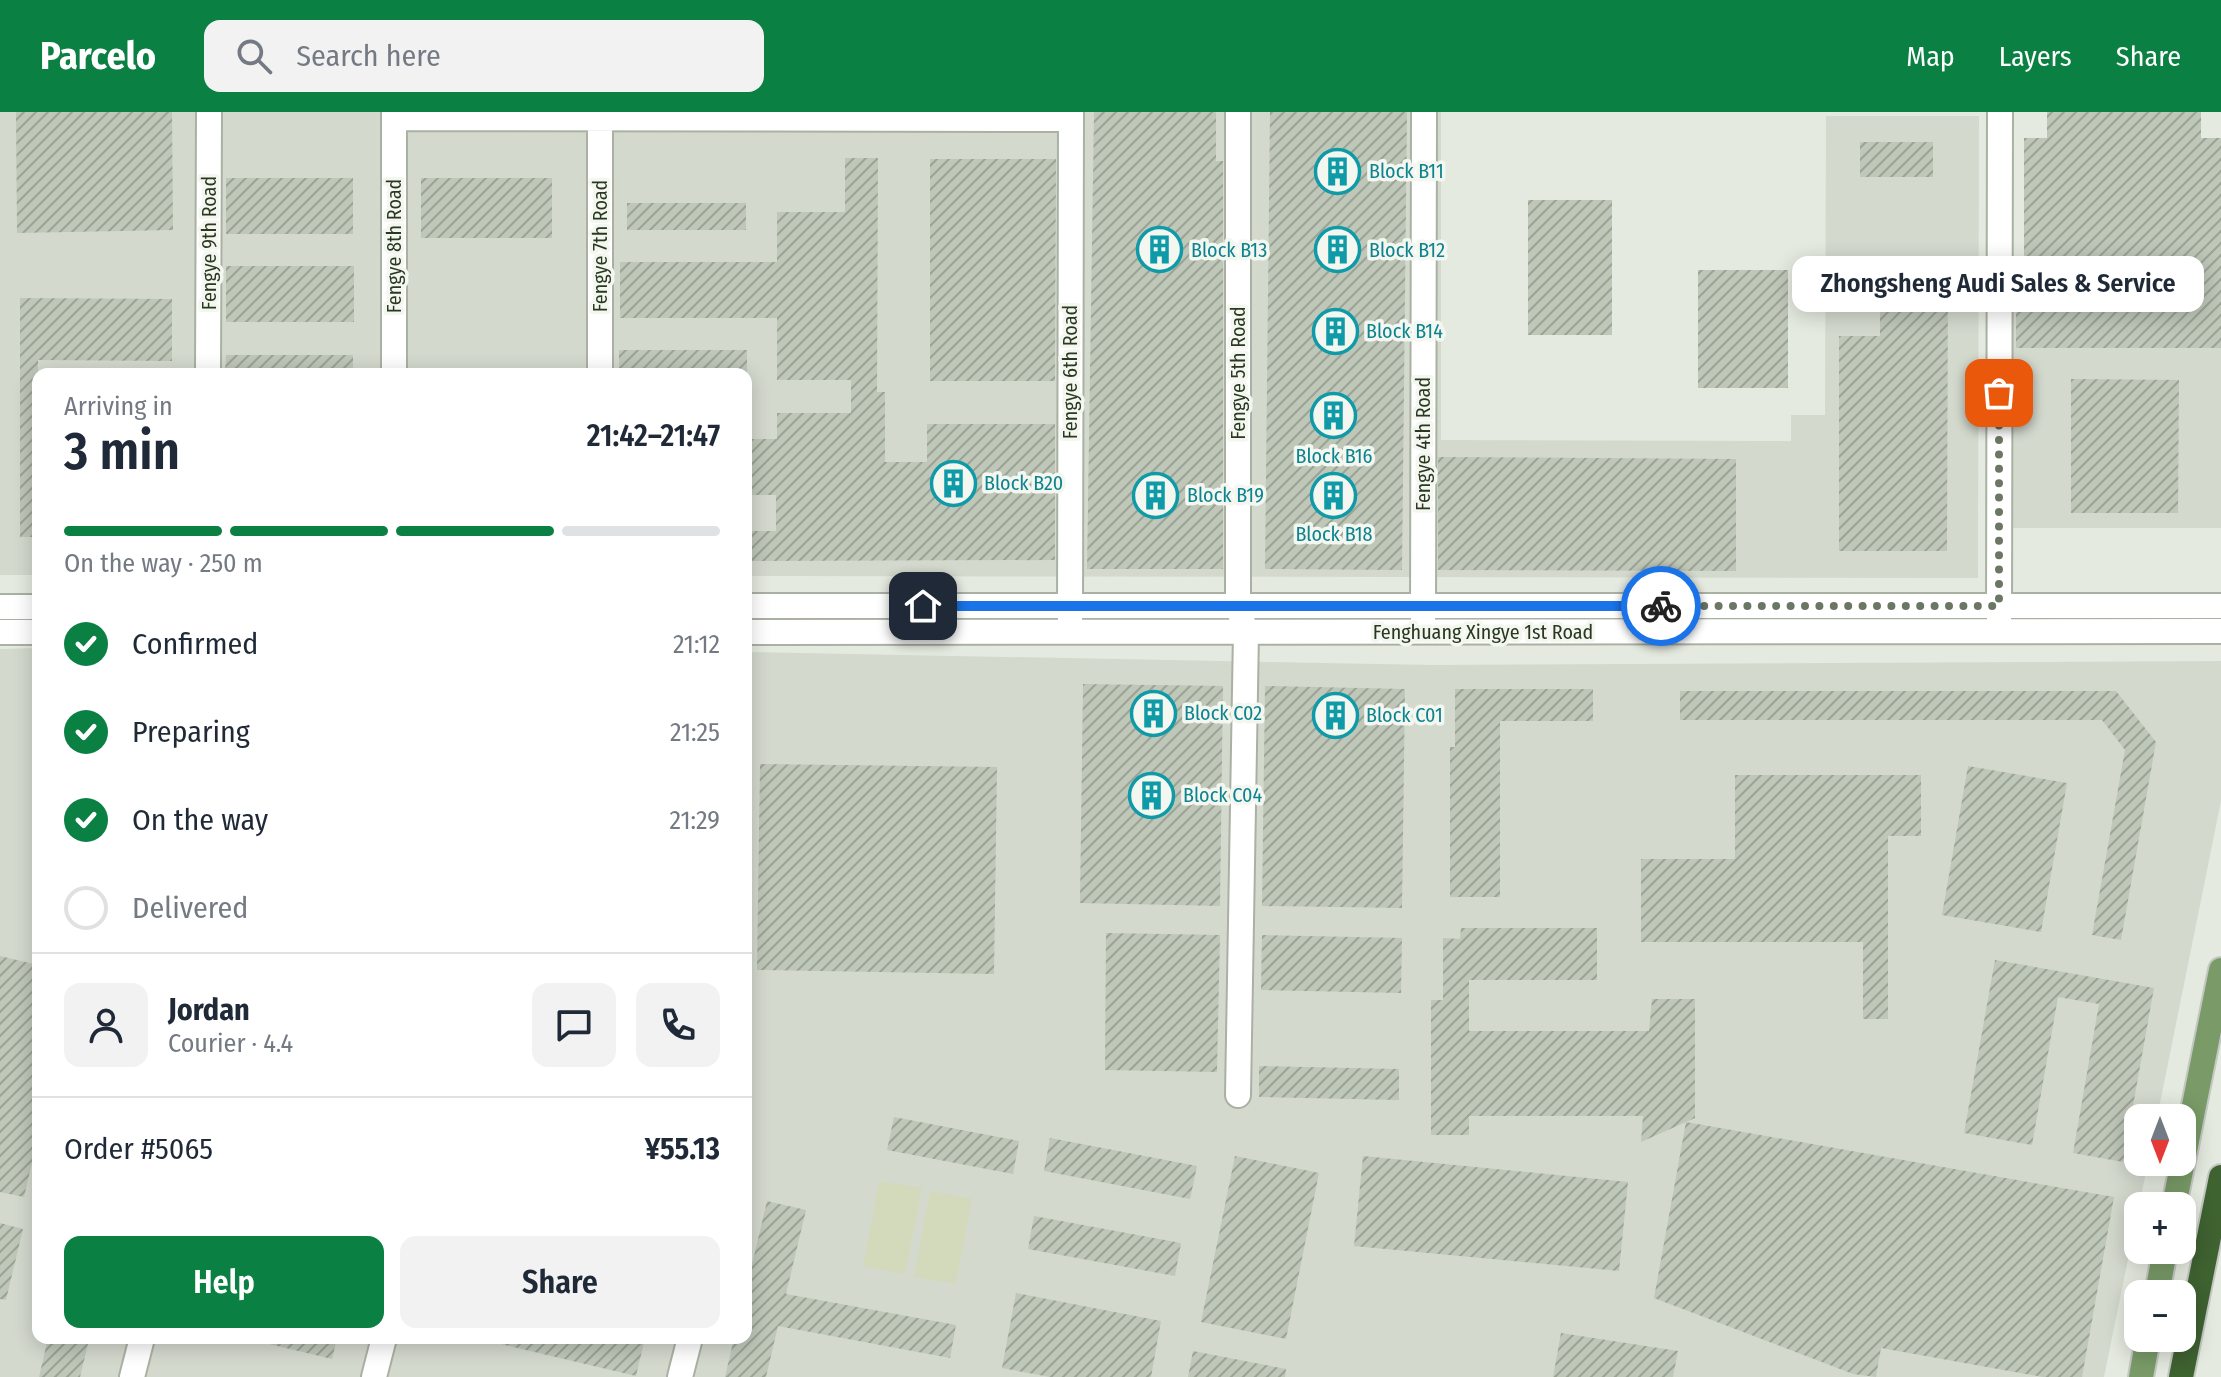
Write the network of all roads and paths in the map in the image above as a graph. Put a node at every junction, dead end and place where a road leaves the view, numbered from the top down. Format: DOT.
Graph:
graph roads {
  1 [pos="209,112"];
  2 [pos="1238,112"];
  3 [pos="1424,112"];
  4 [pos="2000,112"];
  5 [pos="394,115"];
  6 [pos="1071,115"];
  7 [pos="600,118"];
  8 [pos="208,368"];
  9 [pos="394,368"];
  10 [pos="600,368"];
  11 [pos="752,606"];
  12 [pos="1070,606"];
  13 [pos="1999,606"];
  14 [pos="2221,606"];
  15 [pos="0,607"];
  16 [pos="32,607"];
  17 [pos="1238,607"];
  18 [pos="1423,607"];
  19 [pos="1999,631"];
  20 [pos="2221,631"];
  21 [pos="0,632"];
  22 [pos="32,632"];
  23 [pos="752,632"];
  24 [pos="1070,632"];
  25 [pos="1246,632"];
  26 [pos="1423,632"];
  27 [pos="2221,970"];
  28 [pos="1238,1095"];
  29 [pos="2221,1177"];
  30 [pos="2177,1192"];
  31 [pos="140,1344"];
  32 [pos="382,1344"];
  33 [pos="688,1344"];
  34 [pos="2145,1352"];
  35 [pos="2181,1375"];
  36 [pos="132,1377"];
  37 [pos="374,1377"];
  38 [pos="680,1377"];
  39 [pos="2141,1377"];
  1 -- 8 [label="street, Fengye 9th Road"];
  2 -- 17 [label="street, Fengye 5th Road"];
  3 -- 18 [label="street, Fengye 4th Road"];
  4 -- 13 [label="street"];
  5 -- 7 [label="street"];
  5 -- 9 [label="street, Fengye 8th Road"];
  6 -- 7 [label="street"];
  6 -- 12 [label="street, Fengye 6th Road"];
  7 -- 10 [label="street, Fengye 7th Road"];
  11 -- 12 [label="street, Fenghuang Xingye 1st Road"];
  12 -- 17 [label="street, Fenghuang Xingye 1st Road"];
  12 -- 24 [label="street, Fengye 6th Road"];
  13 -- 14 [label="street, Fenghuang Xingye 1st Road"];
  13 -- 18 [label="street, Fenghuang Xingye 1st Road"];
  13 -- 19 [label="street"];
  15 -- 16 [label="street"];
  17 -- 18 [label="street, Fenghuang Xingye 1st Road"];
  17 -- 25 [label="street, Fengye 5th Road"];
  18 -- 26 [label="street, Fengye 4th Road"];
  19 -- 20 [label="street, Fenghuang Xingye 1st Road"];
  19 -- 26 [label="street, Fenghuang Xingye 1st Road"];
  21 -- 22 [label="street"];
  23 -- 24 [label="street, Fenghuang Xingye 1st Road"];
  24 -- 25 [label="street, Fenghuang Xingye 1st Road"];
  25 -- 26 [label="street, Fenghuang Xingye 1st Road"];
  25 -- 28 [label="street, Fengye 5th Road"];
  27 -- 30 [label="main road"];
  29 -- 35 [label="highway"];
  31 -- 36 [label="street"];
  32 -- 37 [label="street"];
  33 -- 38 [label="street"];
  34 -- 39 [label="main road"];
}
